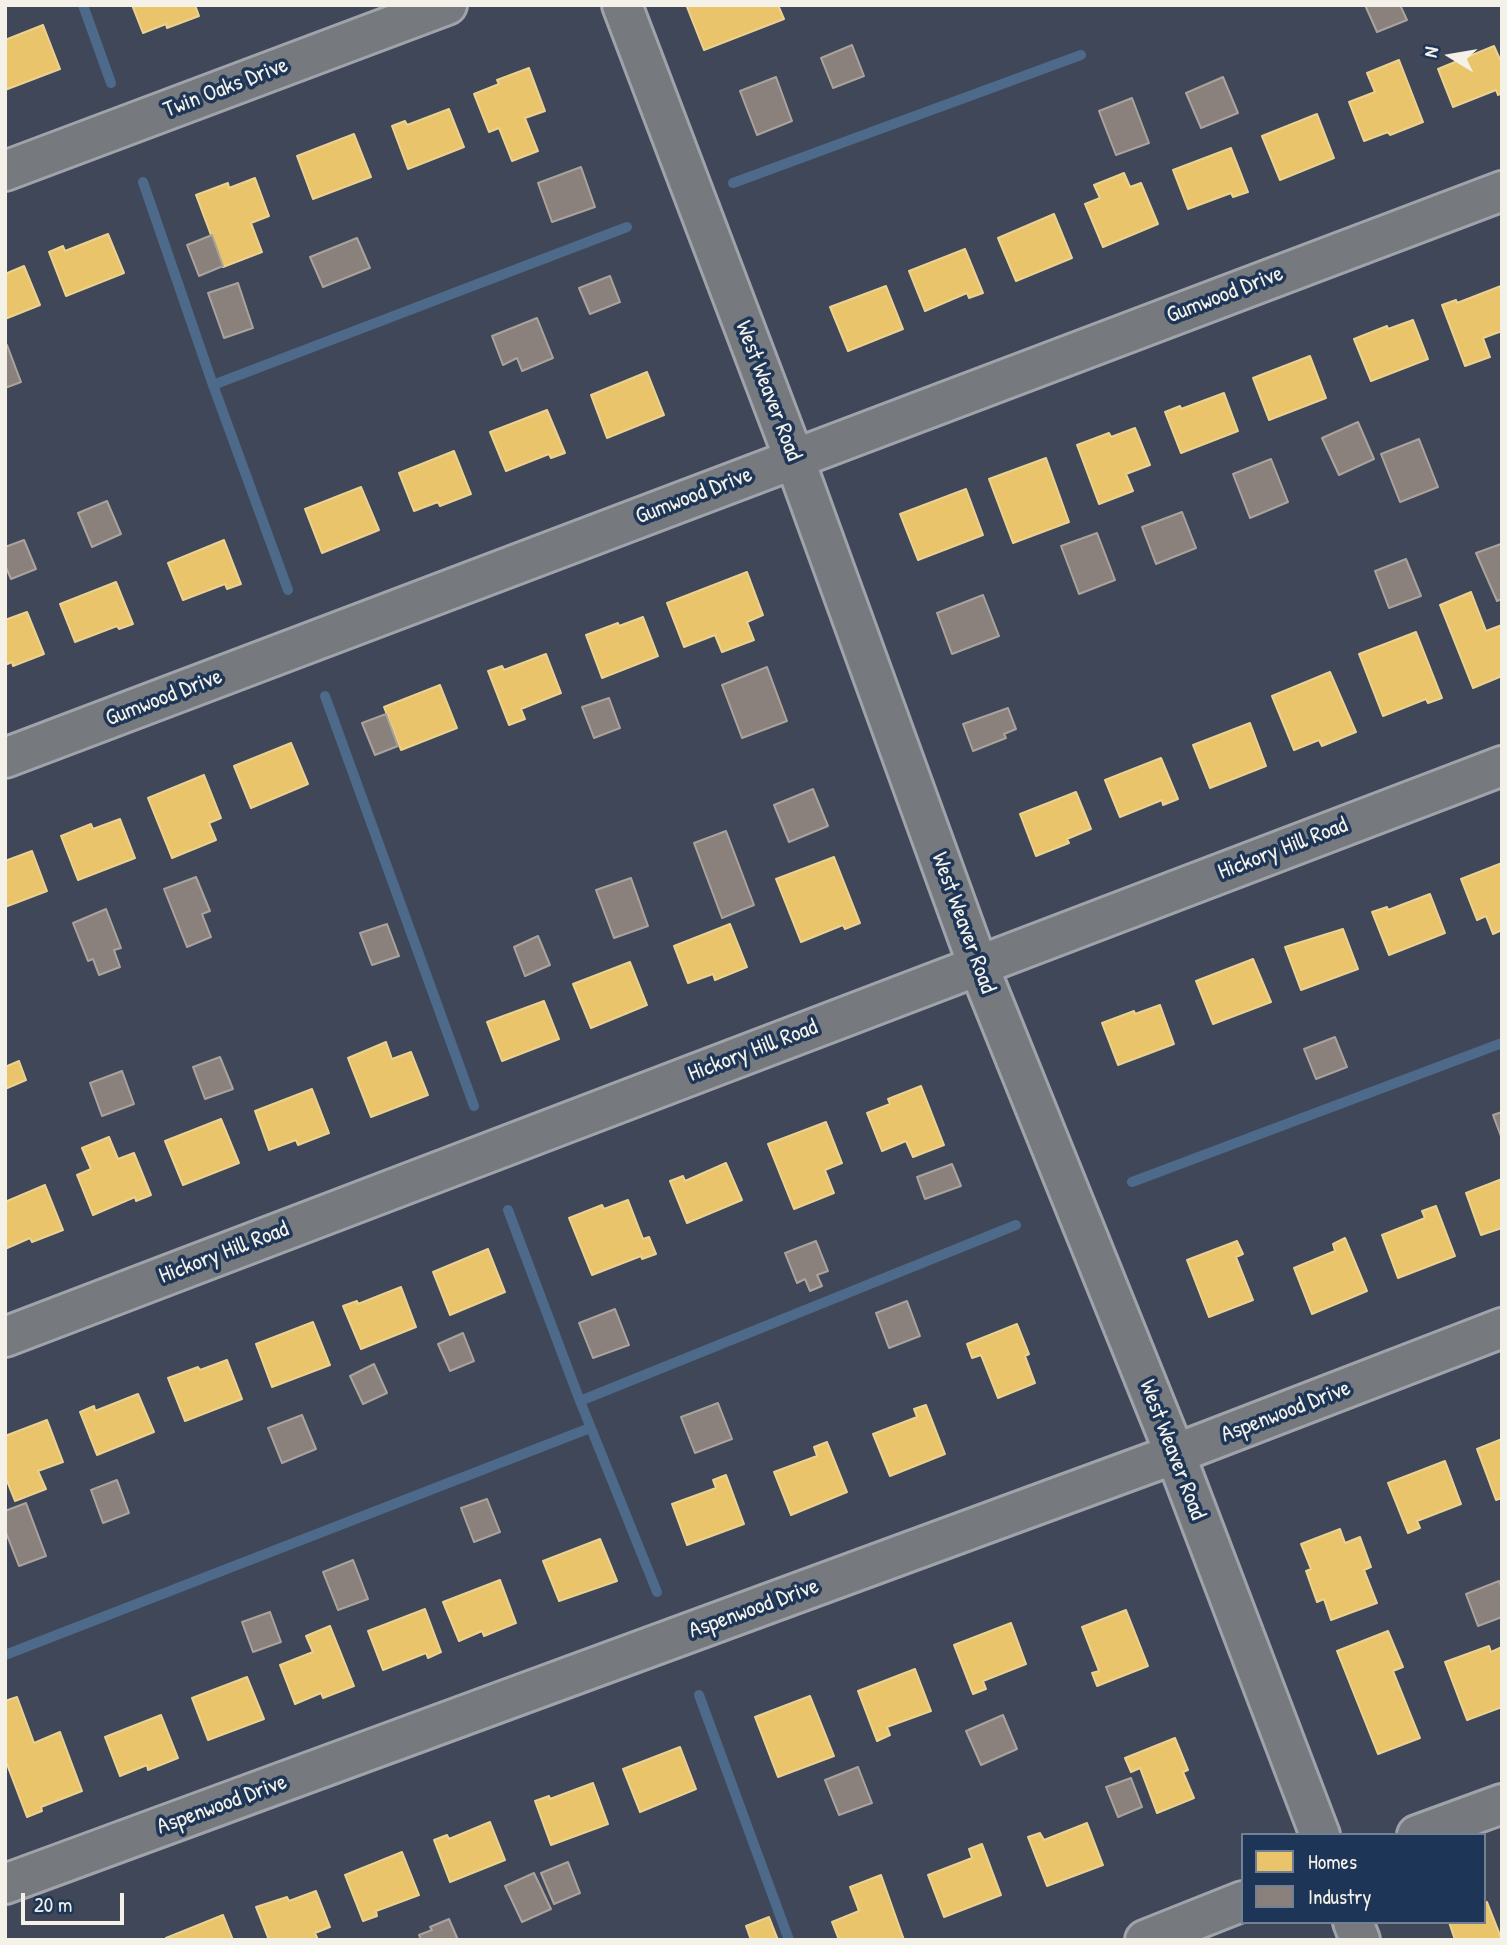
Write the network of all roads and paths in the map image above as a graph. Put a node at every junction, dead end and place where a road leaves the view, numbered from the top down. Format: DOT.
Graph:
graph roads {
  1 [pos="447,5"];
  2 [pos="622,5"];
  3 [pos="5,171"];
  4 [pos="1502,191"];
  5 [pos="794,458"];
  6 [pos="5,758"];
  7 [pos="1502,766"];
  8 [pos="978,965"];
  9 [pos="1502,1328"];
  10 [pos="5,1336"];
  11 [pos="1174,1454"];
  12 [pos="1502,1804"];
  13 [pos="1319,1833"];
  14 [pos="1422,1833"];
  15 [pos="5,1884"];
  16 [pos="1241,1902"];
  17 [pos="1145,1940"];
  1 -- 3 [label="street, Twin Oaks Drive"];
  2 -- 5 [label="street, West Weaver Road"];
  4 -- 5 [label="street, Gumwood Drive"];
  5 -- 6 [label="street, Gumwood Drive"];
  5 -- 8 [label="street, West Weaver Road"];
  7 -- 8 [label="street, Hickory Hill Road"];
  8 -- 10 [label="street, Hickory Hill Road"];
  8 -- 11 [label="street, West Weaver Road"];
  9 -- 11 [label="street, Aspenwood Drive"];
  11 -- 13 [label="street, West Weaver Road"];
  11 -- 15 [label="street, Aspenwood Drive"];
  12 -- 14 [label="street"];
  16 -- 17 [label="street"];
}
